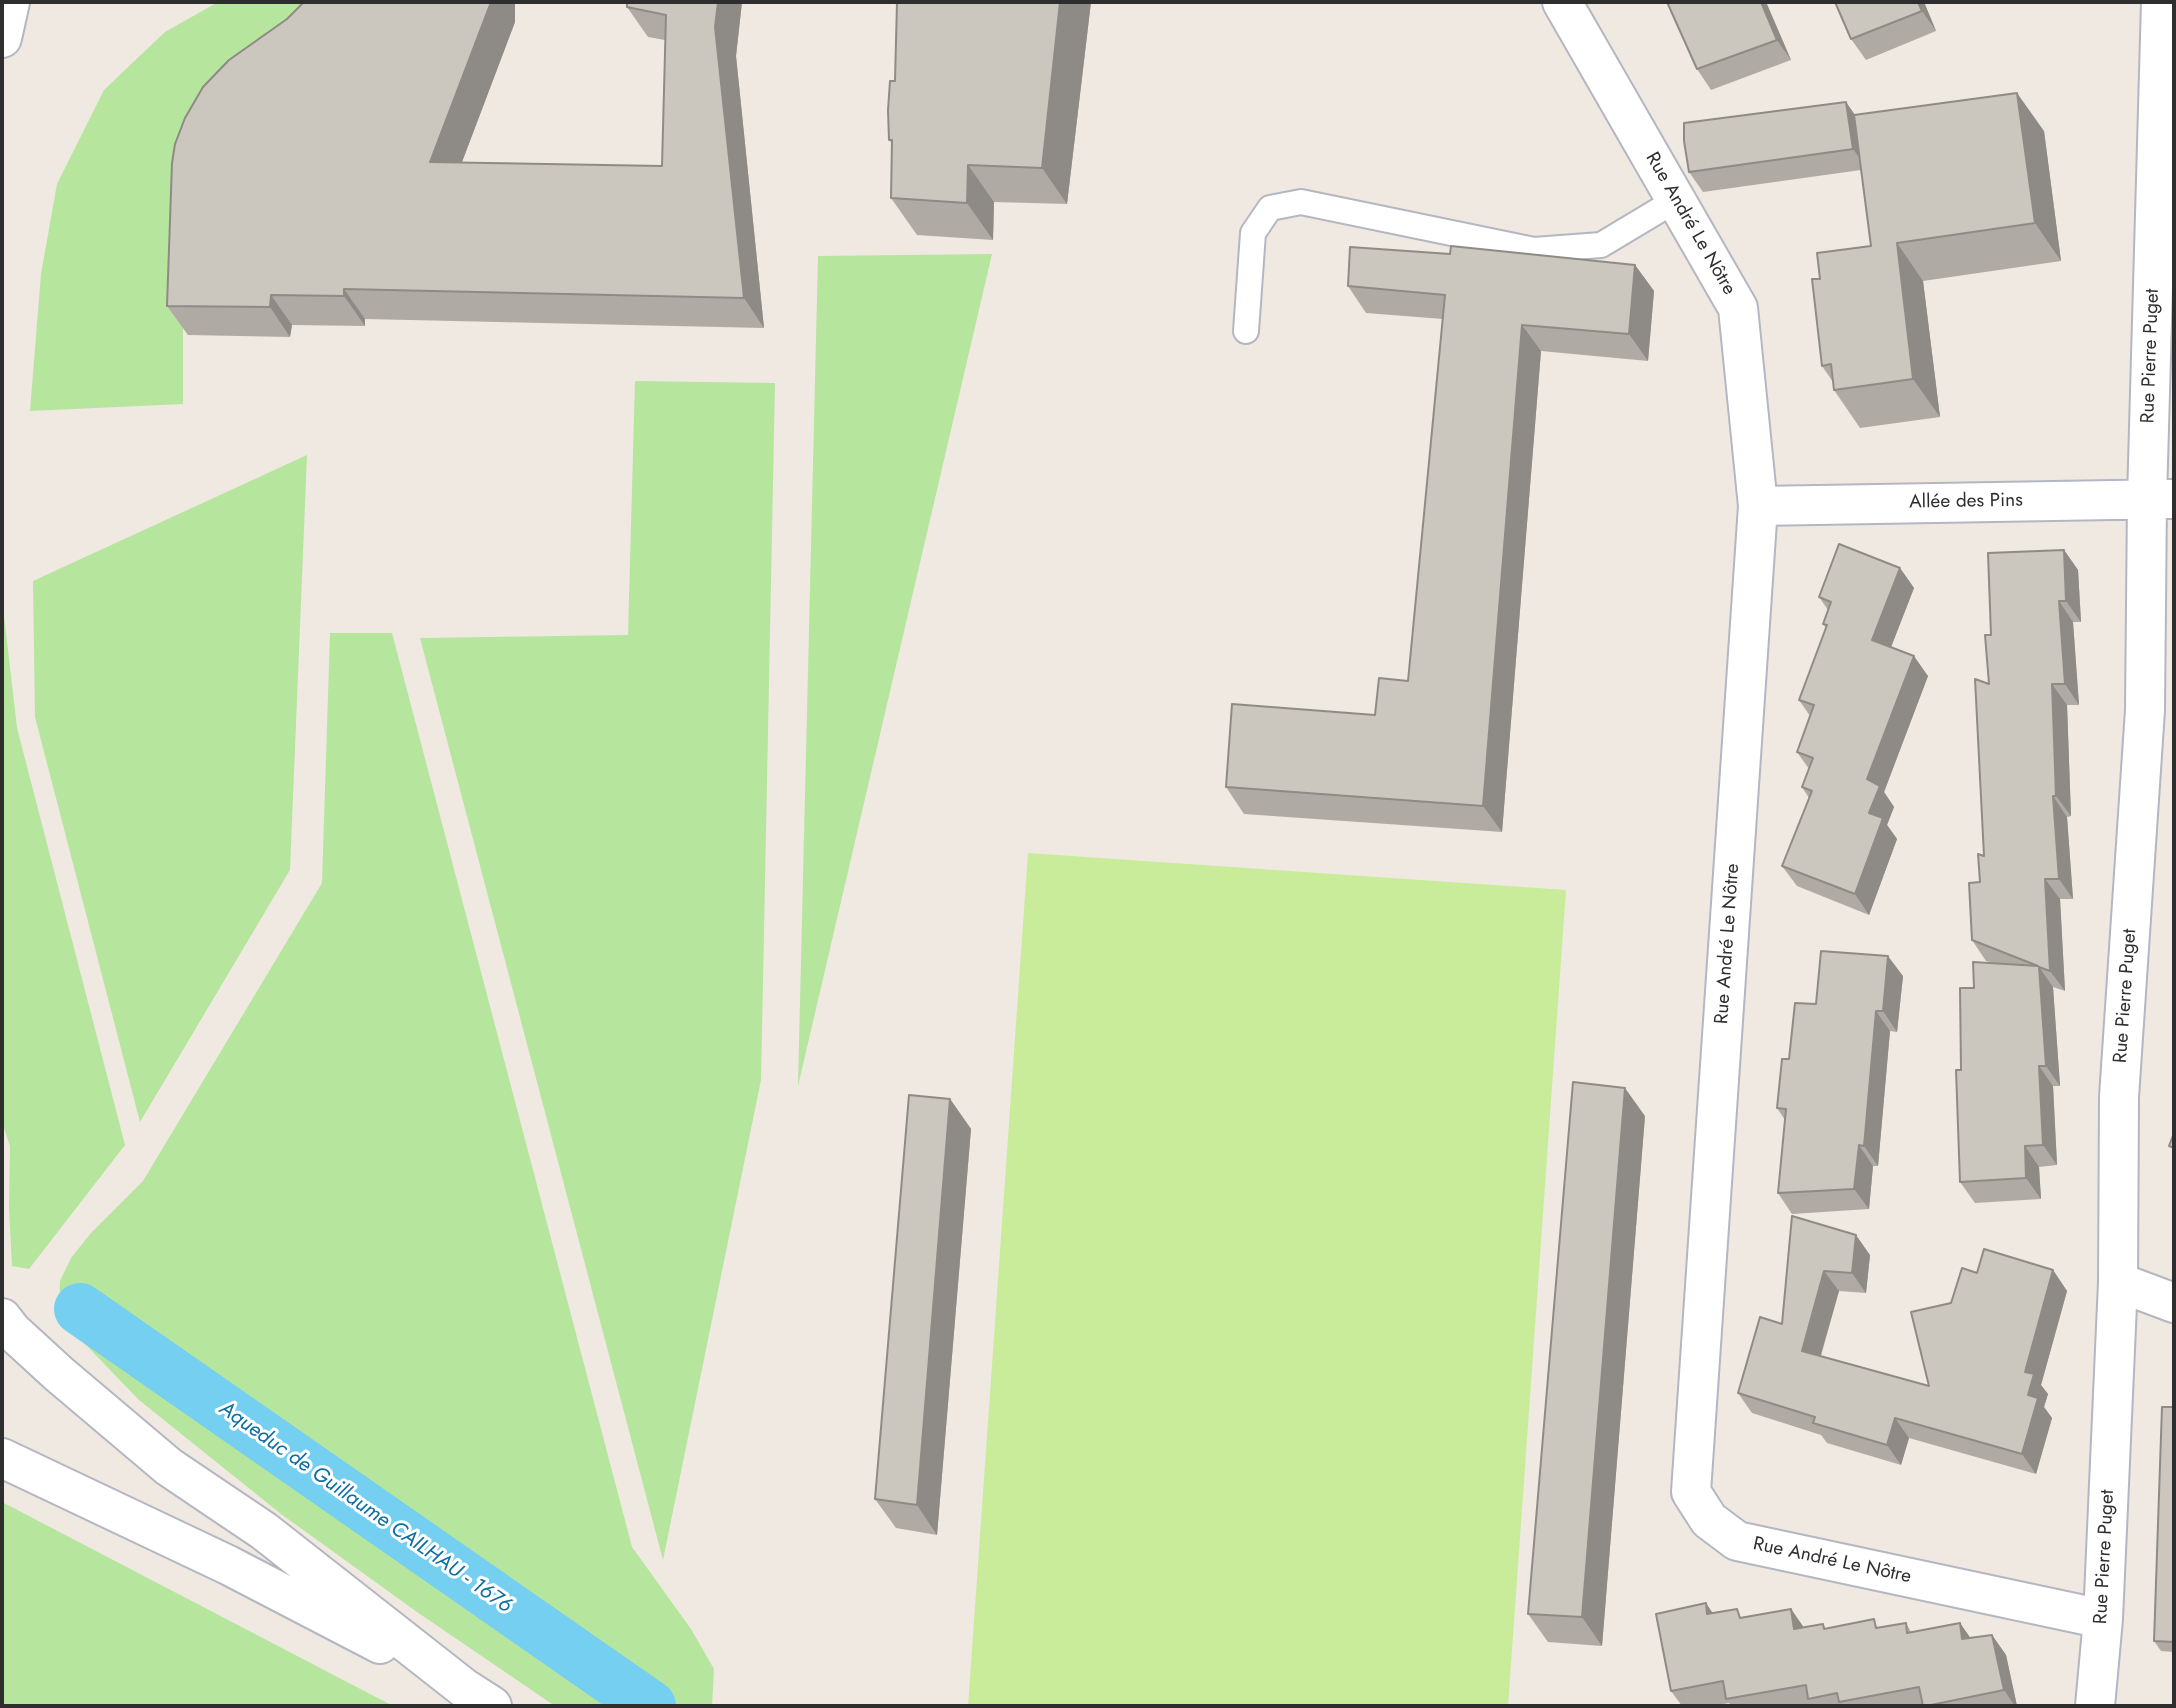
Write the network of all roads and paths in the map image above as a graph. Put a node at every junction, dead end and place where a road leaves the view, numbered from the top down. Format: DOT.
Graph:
graph roads {
  1 [pos="10,2"];
  2 [pos="1562,2"];
  3 [pos="2161,2"];
  4 [pos="2,38"];
  5 [pos="1676,200"];
  6 [pos="1246,331"];
  7 [pos="2161,499"];
  8 [pos="1758,506"];
  9 [pos="2160,711"];
  10 [pos="2118,1282"];
  11 [pos="2174,1303"];
  12 [pos="2,1318"];
  13 [pos="2,1458"];
  14 [pos="2103,1619"];
  15 [pos="478,1697"];
  16 [pos="2095,1706"];
  1 -- 4 [label="street"];
  2 -- 5 [label="street, Rue André Le Nôtre"];
  3 -- 7 [label="street, Rue Pierre Puget"];
  5 -- 6 [label="lane"];
  5 -- 8 [label="street, Rue André Le Nôtre"];
  7 -- 8 [label="street, Allée des Pins"];
  7 -- 9 [label="street, Rue Pierre Puget"];
  8 -- 14 [label="street, Rue André Le Nôtre"];
  9 -- 10 [label="street, Rue Pierre Puget"];
  10 -- 11 [label="street"];
  10 -- 14 [label="street, Rue Pierre Puget"];
  12 -- 15 [label="street"];
  13 -- 15 [label="street"];
  14 -- 16 [label="street, Rue Pierre Puget"];
}
